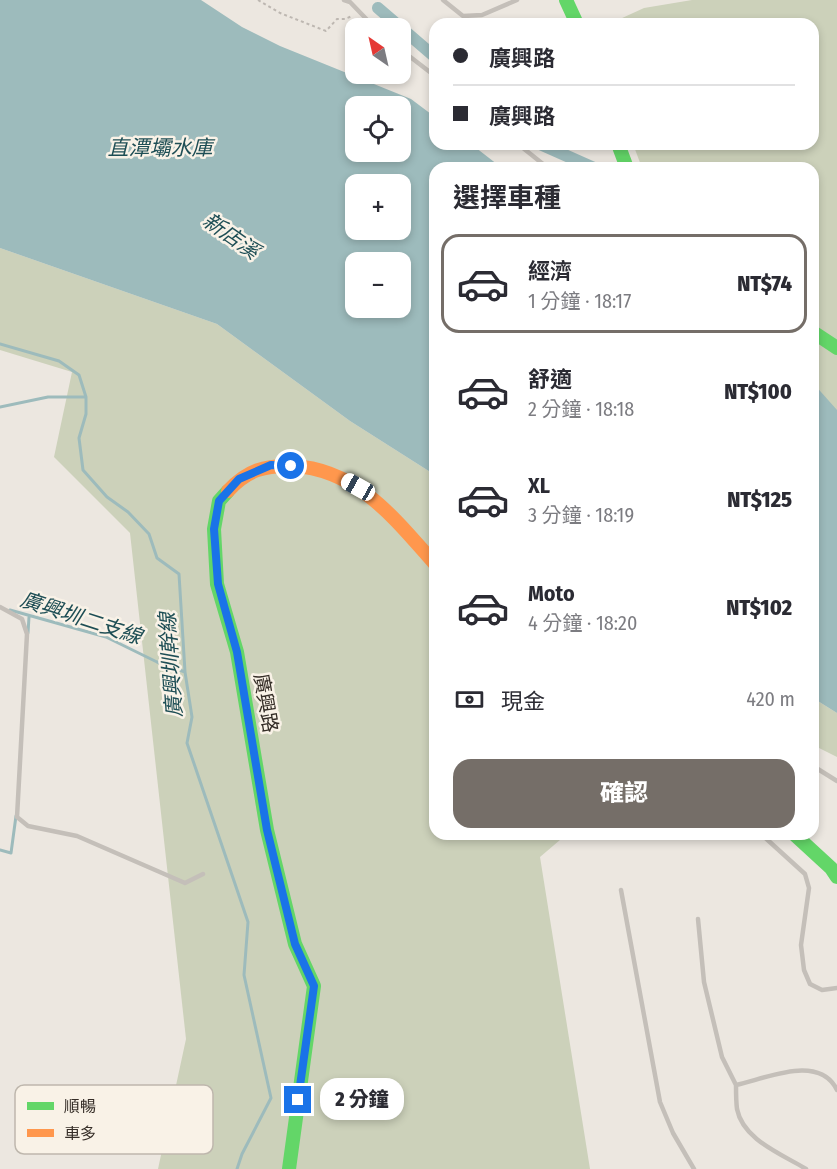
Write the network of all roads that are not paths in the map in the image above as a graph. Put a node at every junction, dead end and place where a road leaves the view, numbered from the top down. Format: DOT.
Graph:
graph roads {
  1 [pos="344,0"];
  2 [pos="443,0"];
  3 [pos="505,0"];
  4 [pos="566,0"];
  5 [pos="515,1"];
  6 [pos="365,18"];
  7 [pos="574,18"];
  8 [pos="411,57"];
  9 [pos="429,71"];
  10 [pos="526,150"];
  11 [pos="540,162"];
  12 [pos="819,336"];
  13 [pos="837,348"];
  14 [pos="429,557"];
  15 [pos="0,607"];
  16 [pos="819,770"];
  17 [pos="837,781"];
  18 [pos="768,840"];
  19 [pos="801,840"];
  20 [pos="203,874"];
  21 [pos="837,877"];
  22 [pos="621,890"];
  23 [pos="698,919"];
  24 [pos="837,988"];
  25 [pos="736,1085"];
  26 [pos="837,1090"];
  27 [pos="289,1169"];
  28 [pos="694,1169"];
  29 [pos="806,1169"];
  1 -- 6 [label="lane"];
  2 -- 5 [label="lane"];
  3 -- 5 [label="lane"];
  4 -- 7 [label="street"];
  8 -- 9 [label="lane"];
  10 -- 11 [label="lane"];
  12 -- 13 [label="street"];
  14 -- 27 [label="street, 廣興路"];
  15 -- 20 [label="lane"];
  16 -- 17 [label="lane"];
  18 -- 24 [label="lane"];
  19 -- 21 [label="street"];
  22 -- 28 [label="lane"];
  23 -- 25 [label="lane"];
  25 -- 26 [label="lane"];
  25 -- 29 [label="lane"];
}
